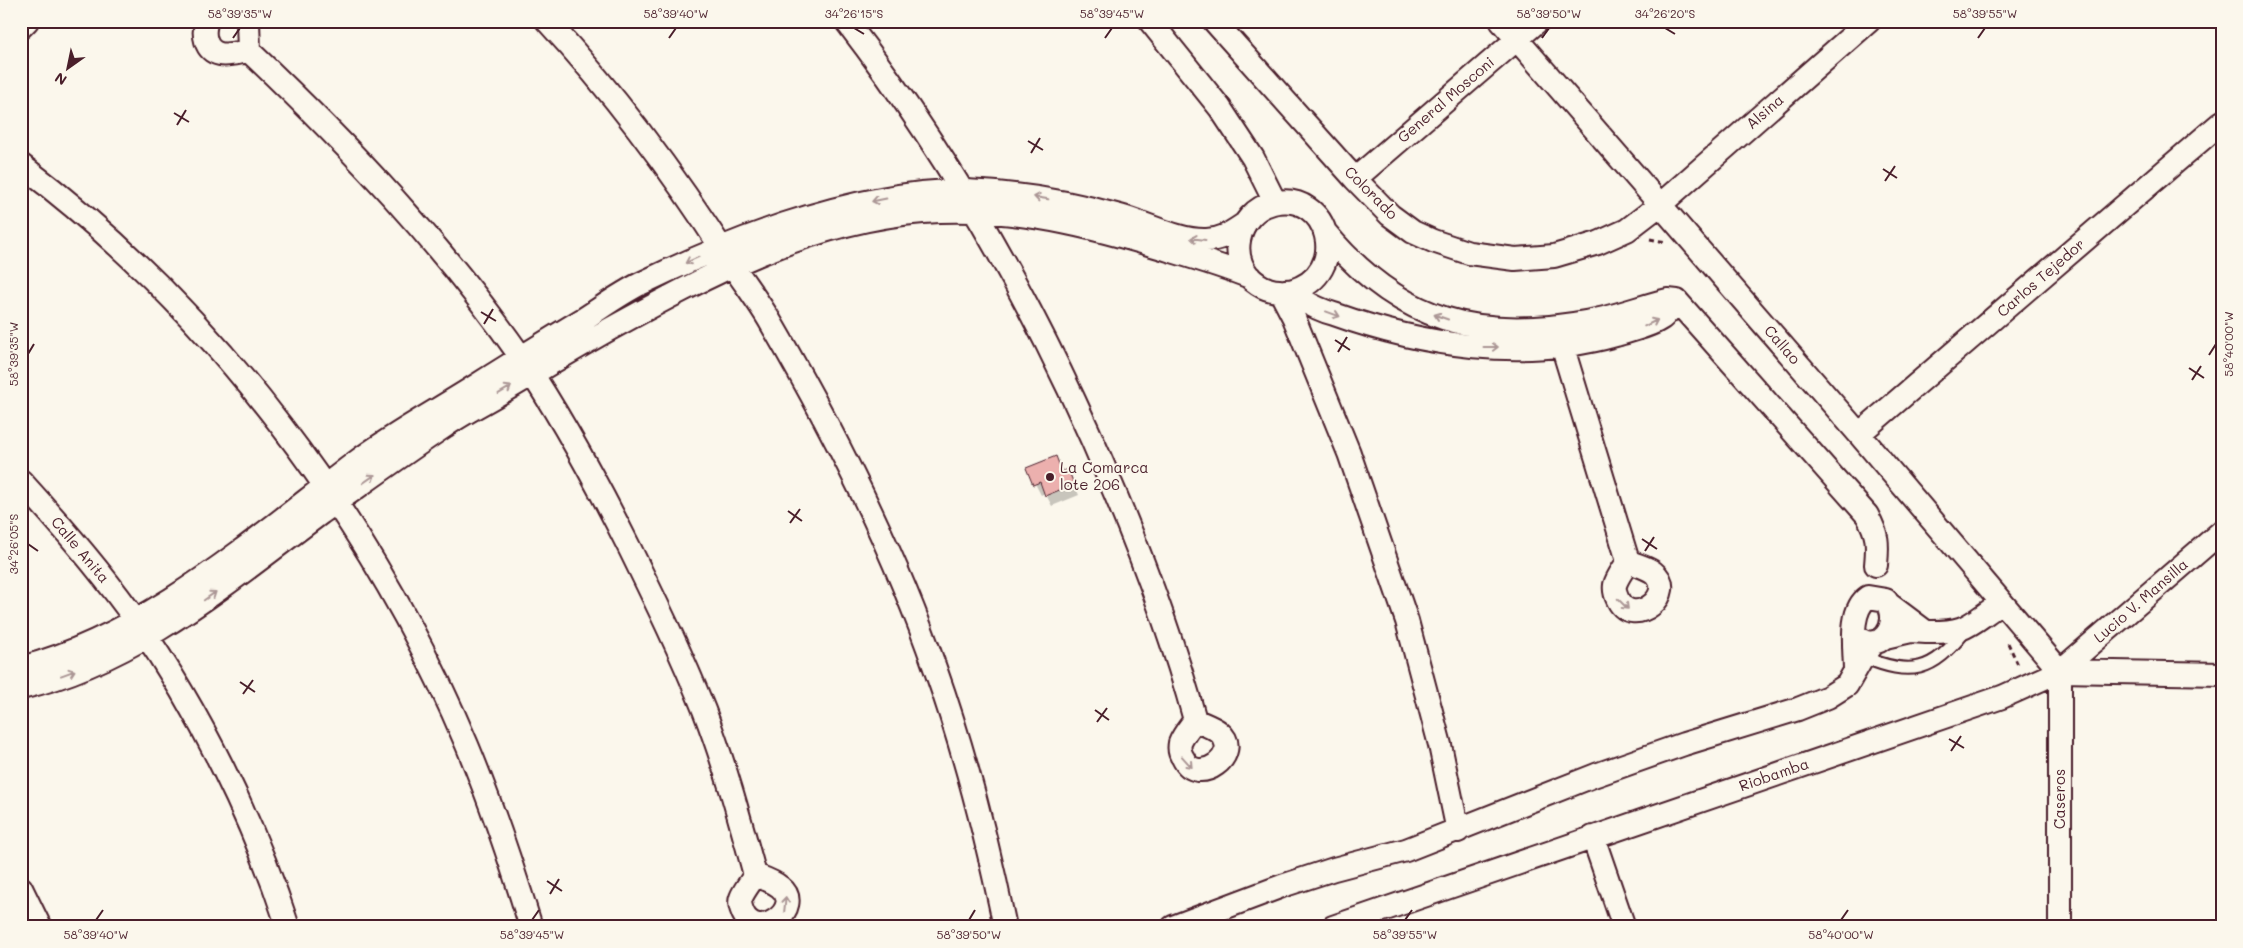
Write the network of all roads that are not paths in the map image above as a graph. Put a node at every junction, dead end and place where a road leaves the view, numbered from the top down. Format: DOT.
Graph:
graph roads {
  1 [pos="27,21"];
  2 [pos="207,21"];
  3 [pos="248,21"];
  4 [pos="547,21"];
  5 [pos="846,21"];
  6 [pos="1150,21"];
  7 [pos="1214,21"];
  8 [pos="1501,21"];
  9 [pos="1538,21"];
  10 [pos="1870,21"];
  11 [pos="21,27"];
  12 [pos="1517,39"];
  13 [pos="249,51"];
  14 [pos="2222,122"];
  15 [pos="21,165"];
  16 [pos="1355,179"];
  17 [pos="962,191"];
  18 [pos="1275,202"];
  19 [pos="1661,204"];
  20 [pos="976,211"];
  21 [pos="1243,225"];
  22 [pos="1326,233"];
  23 [pos="727,256"];
  24 [pos="1250,277"];
  25 [pos="1285,291"];
  26 [pos="1559,336"];
  27 [pos="526,366"];
  28 [pos="1860,434"];
  29 [pos="21,481"];
  30 [pos="332,494"];
  31 [pos="2222,531"];
  32 [pos="1628,561"];
  33 [pos="1876,565"];
  34 [pos="1861,601"];
  35 [pos="1888,603"];
  36 [pos="2001,603"];
  37 [pos="1968,627"];
  38 [pos="142,629"];
  39 [pos="1926,632"];
  40 [pos="1866,648"];
  41 [pos="21,668"];
  42 [pos="2060,671"];
  43 [pos="2222,674"];
  44 [pos="21,688"];
  45 [pos="1195,720"];
  46 [pos="1458,831"];
  47 [pos="1593,837"];
  48 [pos="756,875"];
  49 [pos="21,888"];
  50 [pos="40,927"];
  51 [pos="288,927"];
  52 [pos="530,927"];
  53 [pos="1005,927"];
  54 [pos="1173,927"];
  55 [pos="1333,927"];
  56 [pos="1624,927"];
  57 [pos="2060,927"];
  1 -- 11 [label="street"];
  2 -- 13 [label="street"];
  3 -- 13 [label="street"];
  4 -- 23 [label="street"];
  5 -- 17 [label="street"];
  6 -- 18 [label="street"];
  7 -- 16 [label="street, Colorado"];
  8 -- 12 [label="street, Callao"];
  9 -- 12 [label="street, General Mosconi"];
  10 -- 19 [label="street, Alsina"];
  12 -- 16 [label="street, General Mosconi"];
  12 -- 19 [label="street, Callao"];
  13 -- 27 [label="street"];
  14 -- 28 [label="street, Carlos Tejedor"];
  15 -- 30 [label="street"];
  16 -- 19 [label="street, Colorado"];
  17 -- 20 [label="street"];
  21 -- 17 [label="street, one-way"];
  17 -- 23 [label="street, one-way"];
  18 -- 21 [label="street"];
  18 -- 22 [label="street"];
  19 -- 28 [label="street, Callao"];
  20 -- 23 [label="street"];
  20 -- 24 [label="street"];
  20 -- 45 [label="street"];
  21 -- 24 [label="street"];
  22 -- 25 [label="street"];
  26 -- 22 [label="street, one-way"];
  23 -- 27 [label="street"];
  23 -- 53 [label="street"];
  24 -- 25 [label="street"];
  25 -- 26 [label="street, one-way"];
  25 -- 46 [label="street"];
  26 -- 32 [label="street"];
  26 -- 33 [label="street"];
  27 -- 30 [label="street"];
  27 -- 48 [label="street"];
  28 -- 36 [label="street, Callao"];
  29 -- 38 [label="street, Calle Anita"];
  30 -- 38 [label="street"];
  30 -- 52 [label="street"];
  31 -- 42 [label="street, Lucio V. Mansilla"];
  33 -- 34 [label="street"];
  33 -- 35 [label="street"];
  34 -- 35 [label="street"];
  34 -- 40 [label="street"];
  35 -- 39 [label="street"];
  35 -- 40 [label="street"];
  36 -- 37 [label="street"];
  36 -- 42 [label="street, Callao"];
  37 -- 39 [label="street"];
  37 -- 40 [label="lane"];
  38 -- 41 [label="street"];
  44 -- 38 [label="street, one-way"];
  38 -- 51 [label="street, Calle Anita"];
  39 -- 40 [label="street"];
  40 -- 46 [label="street"];
  42 -- 43 [label="street, Riobamba"];
  42 -- 47 [label="street, Riobamba"];
  42 -- 57 [label="street, Caseros"];
  46 -- 54 [label="street"];
  47 -- 55 [label="street, Riobamba"];
  47 -- 56 [label="street"];
  49 -- 50 [label="street"];
}
